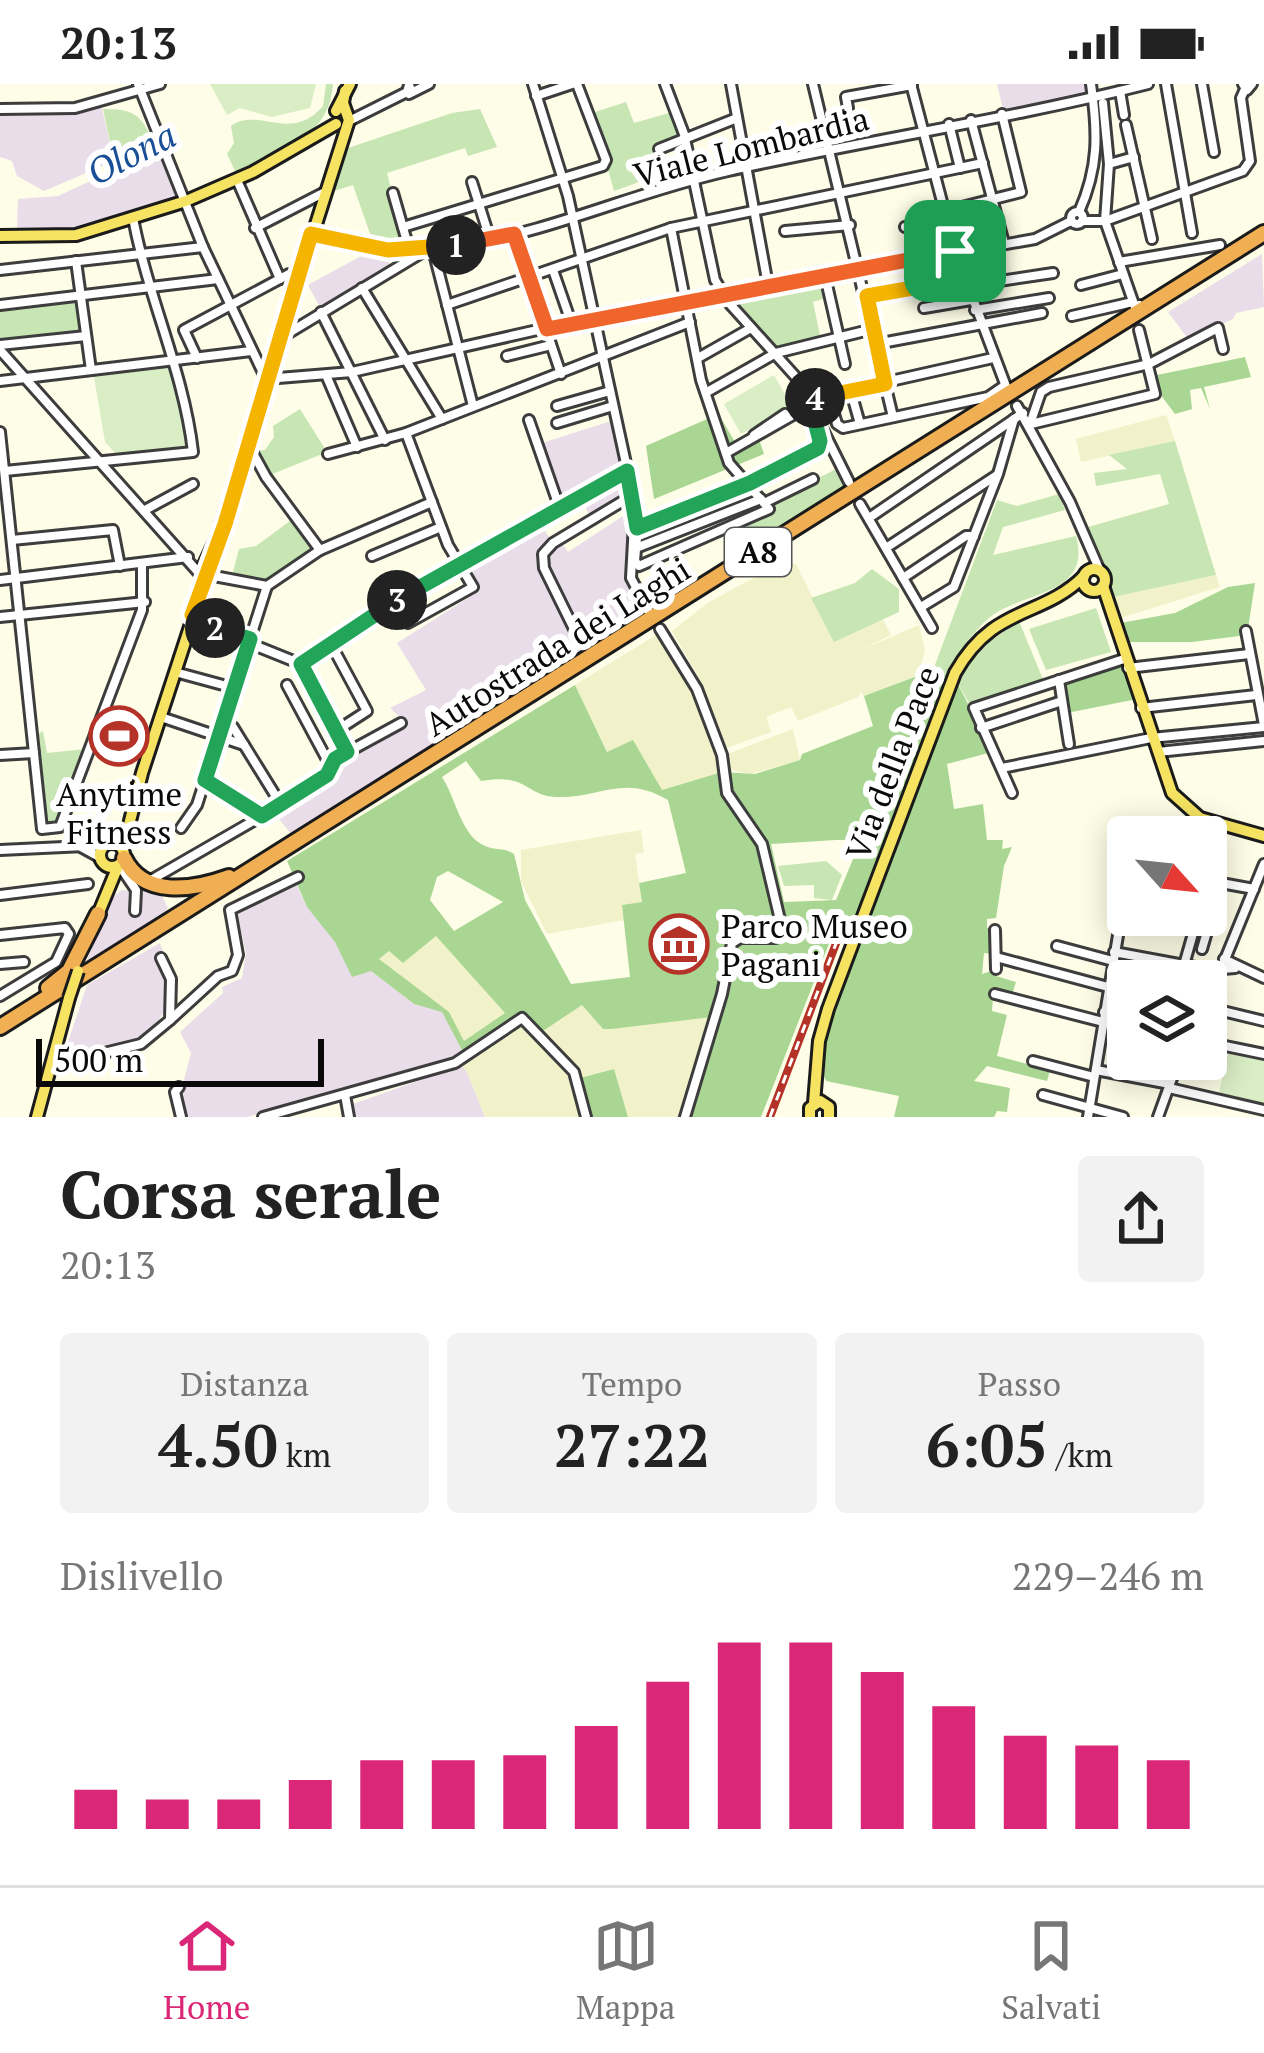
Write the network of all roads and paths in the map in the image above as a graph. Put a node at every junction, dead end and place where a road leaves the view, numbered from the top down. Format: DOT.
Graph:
graph roads {
  1 [pos="160,84"];
  2 [pos="532,84"];
  3 [pos="574,84"];
  4 [pos="665,84"];
  5 [pos="731,84"];
  6 [pos="813,84"];
  7 [pos="912,84"];
  8 [pos="1090,84"];
  9 [pos="1148,84"];
  10 [pos="1166,84"];
  11 [pos="1202,84"];
  12 [pos="1247,86"];
  13 [pos="139,88"];
  14 [pos="348,88"];
  15 [pos="411,90"];
  16 [pos="1120,91"];
  17 [pos="536,96"];
  18 [pos="1093,96"];
  19 [pos="1103,103"];
  20 [pos="848,108"];
  21 [pos="0,109"];
  22 [pos="1002,114"];
  23 [pos="344,118"];
  24 [pos="737,118"];
  25 [pos="971,120"];
  26 [pos="949,124"];
  27 [pos="923,129"];
  28 [pos="315,136"];
  29 [pos="685,139"];
  30 [pos="339,144"];
  31 [pos="659,149"];
  32 [pos="829,150"];
  33 [pos="1214,152"];
  34 [pos="1134,157"];
  35 [pos="983,164"];
  36 [pos="1109,164"];
  37 [pos="746,167"];
  38 [pos="960,168"];
  39 [pos="934,172"];
  40 [pos="237,179"];
  41 [pos="694,179"];
  42 [pos="562,180"];
  43 [pos="472,182"];
  44 [pos="841,190"];
  45 [pos="1184,192"];
  46 [pos="323,194"];
  47 [pos="393,194"];
  48 [pos="993,200"];
  49 [pos="185,201"];
  50 [pos="481,204"];
  51 [pos="1145,206"];
  52 [pos="754,208"];
  53 [pos="946,215"];
  54 [pos="133,218"];
  55 [pos="1077,218"];
  56 [pos="571,220"];
  57 [pos="700,221"];
  58 [pos="1105,221"];
  59 [pos="850,225"];
  60 [pos="403,227"];
  61 [pos="905,227"];
  62 [pos="255,228"];
  63 [pos="671,228"];
  64 [pos="785,231"];
  65 [pos="1192,233"];
  66 [pos="311,234"];
  67 [pos="514,234"];
  68 [pos="0,236"];
  69 [pos="1264,237"];
  70 [pos="490,238"];
  71 [pos="1152,239"];
  72 [pos="1004,243"];
  73 [pos="1220,245"];
  74 [pos="203,247"];
  75 [pos="388,250"];
  76 [pos="428,250"];
  77 [pos="955,251"];
  78 [pos="410,252"];
  79 [pos="140,255"];
  80 [pos="581,258"];
  81 [pos="76,261"];
  82 [pos="1119,262"];
  83 [pos="398,267"];
  84 [pos="861,268"];
  85 [pos="0,270"];
  86 [pos="553,270"];
  87 [pos="1053,272"];
  88 [pos="1123,274"];
  89 [pos="298,276"];
  90 [pos="825,276"];
  91 [pos="529,278"];
  92 [pos="1181,278"];
  93 [pos="218,279"];
  94 [pos="280,279"];
  95 [pos="965,282"];
  96 [pos="768,285"];
  97 [pos="1082,285"];
  98 [pos="147,287"];
  99 [pos="362,287"];
  100 [pos="722,293"];
  101 [pos="80,295"];
  102 [pos="867,296"];
  103 [pos="1049,298"];
  104 [pos="687,300"];
  105 [pos="0,305"];
  106 [pos="447,305"];
  107 [pos="973,305"];
  108 [pos="1134,305"];
  109 [pos="231,308"];
  110 [pos="924,308"];
  111 [pos="321,312"];
  112 [pos="1042,313"];
  113 [pos="1072,316"];
  114 [pos="595,317"];
  115 [pos="571,322"];
  116 [pos="690,322"];
  117 [pos="980,325"];
  118 [pos="752,328"];
  119 [pos="547,329"];
  120 [pos="873,329"];
  121 [pos="286,330"];
  122 [pos="1139,330"];
  123 [pos="86,336"];
  124 [pos="839,338"];
  125 [pos="876,344"];
  126 [pos="551,345"];
  127 [pos="0,347"];
  128 [pos="1223,349"];
  129 [pos="251,351"];
  130 [pos="458,351"];
  131 [pos="776,353"];
  132 [pos="507,356"];
  133 [pos="603,357"];
  134 [pos="197,358"];
  135 [pos="698,358"];
  136 [pos="992,358"];
  137 [pos="173,361"];
  138 [pos="406,362"];
  139 [pos="845,364"];
  140 [pos="1149,364"];
  141 [pos="91,370"];
  142 [pos="352,372"];
  143 [pos="561,374"];
  144 [pos="326,375"];
  145 [pos="26,378"];
  146 [pos="266,379"];
  147 [pos="0,381"];
  148 [pos="885,384"];
  149 [pos="610,391"];
  150 [pos="707,392"];
  151 [pos="851,392"];
  152 [pos="829,397"];
  153 [pos="812,400"];
  154 [pos="473,406"];
  155 [pos="557,406"];
  156 [pos="613,406"];
  157 [pos="1018,413"];
  158 [pos="893,417"];
  159 [pos="442,419"];
  160 [pos="529,420"];
  161 [pos="557,423"];
  162 [pos="860,424"];
  163 [pos="1030,424"];
  164 [pos="0,432"];
  165 [pos="406,434"];
  166 [pos="248,440"];
  167 [pos="385,440"];
  168 [pos="357,447"];
  169 [pos="726,453"];
  170 [pos="328,454"];
  171 [pos="249,459"];
  172 [pos="103,463"];
  173 [pos="627,471"];
  174 [pos="2,472"];
  175 [pos="998,474"];
  176 [pos="813,479"];
  177 [pos="849,482"];
  178 [pos="750,483"];
  179 [pos="193,484"];
  180 [pos="632,495"];
  181 [pos="432,502"];
  182 [pos="765,504"];
  183 [pos="860,504"];
  184 [pos="560,508"];
  185 [pos="146,510"];
  186 [pos="869,518"];
  187 [pos="441,527"];
  188 [pos="635,527"];
  189 [pos="974,536"];
  190 [pos="12,540"];
  191 [pos="636,548"];
  192 [pos="886,548"];
  193 [pos="320,550"];
  194 [pos="1089,552"];
  195 [pos="372,556"];
  196 [pos="188,557"];
  197 [pos="463,562"];
  198 [pos="142,563"];
  199 [pos="120,566"];
  200 [pos="1100,571"];
  201 [pos="204,574"];
  202 [pos="16,578"];
  203 [pos="903,578"];
  204 [pos="0,580"];
  205 [pos="1092,583"];
  206 [pos="267,586"];
  207 [pos="145,602"];
  208 [pos="921,608"];
  209 [pos="649,612"];
  210 [pos="19,615"];
  211 [pos="192,615"];
  212 [pos="0,616"];
  213 [pos="408,623"];
  214 [pos="932,628"];
  215 [pos="660,629"];
  216 [pos="1246,631"];
  217 [pos="577,635"];
  218 [pos="250,639"];
  219 [pos="332,646"];
  220 [pos="1249,653"];
  221 [pos="1126,663"];
  222 [pos="301,664"];
  223 [pos="173,672"];
  224 [pos="1059,680"];
  225 [pos="287,685"];
  226 [pos="234,688"];
  227 [pos="1256,695"];
  228 [pos="1062,701"];
  229 [pos="1141,708"];
  230 [pos="160,716"];
  231 [pos="400,723"];
  232 [pos="1264,726"];
  233 [pos="233,728"];
  234 [pos="981,728"];
  235 [pos="336,730"];
  236 [pos="218,738"];
  237 [pos="1151,738"];
  238 [pos="1264,742"];
  239 [pos="1070,744"];
  240 [pos="244,746"];
  241 [pos="347,752"];
  242 [pos="1155,752"];
  243 [pos="34,753"];
  244 [pos="0,755"];
  245 [pos="1003,768"];
  246 [pos="332,769"];
  247 [pos="205,780"];
  248 [pos="1012,794"];
  249 [pos="280,803"];
  250 [pos="262,816"];
  251 [pos="181,828"];
  252 [pos="1264,836"];
  253 [pos="0,850"];
  254 [pos="116,856"];
  255 [pos="1264,864"];
  256 [pos="251,870"];
  257 [pos="165,874"];
  258 [pos="298,878"];
  259 [pos="142,881"];
  260 [pos="88,884"];
  261 [pos="1254,889"];
  262 [pos="0,895"];
  263 [pos="135,911"];
  264 [pos="98,914"];
  265 [pos="995,930"];
  266 [pos="0,935"];
  267 [pos="1118,936"];
  268 [pos="1057,946"];
  269 [pos="1202,949"];
  270 [pos="996,957"];
  271 [pos="1113,957"];
  272 [pos="161,958"];
  273 [pos="1112,960"];
  274 [pos="1143,960"];
  275 [pos="1226,960"];
  276 [pos="24,962"];
  277 [pos="0,964"];
  278 [pos="1227,967"];
  279 [pos="996,969"];
  280 [pos="1264,979"];
  281 [pos="1107,987"];
  282 [pos="995,994"];
  283 [pos="1107,994"];
  284 [pos="0,995"];
  285 [pos="65,1012"];
  286 [pos="1227,1012"];
  287 [pos="1104,1017"];
  288 [pos="170,1021"];
  289 [pos="1264,1021"];
  290 [pos="0,1030"];
  291 [pos="1227,1046"];
  292 [pos="1264,1054"];
  293 [pos="79,1056"];
  294 [pos="1034,1061"];
  295 [pos="49,1067"];
  296 [pos="1095,1073"];
  297 [pos="1172,1080"];
  298 [pos="1170,1086"];
  299 [pos="179,1087"];
  300 [pos="345,1095"];
  301 [pos="1042,1095"];
  302 [pos="1264,1110"];
  303 [pos="819,1112"];
  304 [pos="1089,1112"];
  305 [pos="34,1117"];
  306 [pos="182,1117"];
  307 [pos="263,1117"];
  308 [pos="349,1117"];
  309 [pos="586,1117"];
  310 [pos="685,1117"];
  311 [pos="1124,1117"];
  312 [pos="1158,1117"];
  1 -- 13 [label="street"];
  2 -- 17 [label="street"];
  3 -- 17 [label="street"];
  3 -- 42 [label="street"];
  4 -- 29 [label="street"];
  5 -- 24 [label="street"];
  6 -- 32 [label="street"];
  7 -- 20 [label="street"];
  7 -- 27 [label="street"];
  8 -- 18 [label="street"];
  9 -- 16 [label="street, Viale Lombardia"];
  10 -- 45 [label="street"];
  11 -- 33 [label="street"];
  12 -- 45 [label="street"];
  13 -- 21 [label="street"];
  13 -- 49 [label="street"];
  14 -- 23 [label="main road"];
  15 -- 23 [label="street"];
  16 -- 18 [label="street, Viale Lombardia"];
  16 -- 34 [label="street"];
  17 -- 42 [label="street"];
  18 -- 22 [label="street, Viale Lombardia"];
  18 -- 55 [label="street"];
  19 -- 36 [label="street"];
  22 -- 25 [label="street, Viale Lombardia"];
  22 -- 48 [label="street"];
  23 -- 28 [label="main road"];
  23 -- 30 [label="main road"];
  24 -- 29 [label="street"];
  24 -- 37 [label="street"];
  25 -- 26 [label="street, Viale Lombardia"];
  25 -- 35 [label="street"];
  26 -- 27 [label="street, Viale Lombardia"];
  26 -- 38 [label="street"];
  27 -- 32 [label="street, Viale Lombardia"];
  27 -- 39 [label="street"];
  28 -- 30 [label="main road"];
  28 -- 40 [label="main road"];
  29 -- 31 [label="street"];
  29 -- 41 [label="street"];
  30 -- 46 [label="main road"];
  32 -- 37 [label="street, Viale Lombardia"];
  32 -- 44 [label="street"];
  34 -- 36 [label="street"];
  34 -- 51 [label="street"];
  35 -- 38 [label="street"];
  35 -- 48 [label="street"];
  36 -- 58 [label="street"];
  37 -- 41 [label="street, Viale Lombardia"];
  37 -- 52 [label="street"];
  38 -- 39 [label="street"];
  39 -- 44 [label="street"];
  39 -- 53 [label="street"];
  40 -- 49 [label="main road"];
  40 -- 62 [label="street"];
  41 -- 56 [label="street, Viale Lombardia"];
  41 -- 57 [label="street"];
  42 -- 50 [label="street"];
  42 -- 56 [label="street"];
  43 -- 50 [label="street"];
  44 -- 52 [label="street"];
  44 -- 59 [label="street"];
  45 -- 51 [label="street"];
  45 -- 65 [label="street"];
  46 -- 62 [label="street"];
  46 -- 66 [label="main road"];
  47 -- 60 [label="street"];
  48 -- 53 [label="street"];
  48 -- 72 [label="street"];
  49 -- 54 [label="main road"];
  49 -- 74 [label="street"];
  50 -- 60 [label="street"];
  50 -- 70 [label="street"];
  51 -- 58 [label="street"];
  51 -- 71 [label="street"];
  52 -- 57 [label="street"];
  52 -- 96 [label="street"];
  53 -- 61 [label="street"];
  53 -- 77 [label="street"];
  54 -- 68 [label="main road"];
  54 -- 79 [label="street"];
  55 -- 58 [label="street"];
  55 -- 72 [label="street"];
  56 -- 67 [label="street, Viale Lombardia"];
  56 -- 80 [label="street"];
  57 -- 63 [label="street"];
  57 -- 100 [label="street"];
  58 -- 82 [label="street"];
  59 -- 64 [label="street"];
  59 -- 84 [label="street"];
  60 -- 78 [label="street"];
  62 -- 94 [label="street"];
  63 -- 80 [label="street"];
  63 -- 104 [label="street"];
  66 -- 75 [label="street, Viale Lombardia"];
  66 -- 89 [label="main road"];
  67 -- 70 [label="street, Viale Lombardia"];
  67 -- 91 [label="street"];
  69 -- 256 [label="highway, Autostrada dei Laghi / A8"];
  69 -- 290 [label="highway, Autostrada dei Laghi / A8"];
  70 -- 76 [label="street, Viale Lombardia"];
  72 -- 77 [label="street"];
  73 -- 82 [label="street"];
  74 -- 79 [label="street"];
  74 -- 93 [label="street"];
  75 -- 78 [label="street, Viale Lombardia"];
  75 -- 83 [label="street"];
  76 -- 78 [label="street, Viale Lombardia"];
  76 -- 83 [label="street, Viale Lombardia"];
  76 -- 106 [label="street"];
  77 -- 84 [label="street"];
  77 -- 95 [label="street"];
  79 -- 81 [label="street"];
  79 -- 98 [label="street"];
  80 -- 86 [label="street"];
  80 -- 114 [label="street"];
  81 -- 85 [label="street"];
  81 -- 101 [label="street"];
  82 -- 88 [label="street"];
  83 -- 99 [label="street, Viale Lombardia"];
  84 -- 90 [label="street"];
  84 -- 102 [label="street"];
  86 -- 91 [label="street"];
  86 -- 115 [label="street"];
  87 -- 95 [label="street"];
  88 -- 97 [label="street"];
  88 -- 108 [label="street"];
  89 -- 94 [label="street"];
  89 -- 121 [label="main road"];
  90 -- 96 [label="street"];
  90 -- 124 [label="street"];
  91 -- 106 [label="street"];
  91 -- 119 [label="street"];
  92 -- 108 [label="street"];
  93 -- 98 [label="street"];
  93 -- 109 [label="street"];
  94 -- 109 [label="street"];
  95 -- 102 [label="street"];
  95 -- 107 [label="street"];
  96 -- 100 [label="street"];
  98 -- 101 [label="street"];
  98 -- 137 [label="street"];
  99 -- 111 [label="street, Viale Lombardia"];
  99 -- 138 [label="street"];
  100 -- 104 [label="street"];
  100 -- 118 [label="street"];
  101 -- 105 [label="street"];
  101 -- 123 [label="street"];
  102 -- 120 [label="street"];
  103 -- 107 [label="street"];
  104 -- 114 [label="street"];
  104 -- 116 [label="street"];
  106 -- 130 [label="street"];
  107 -- 110 [label="street"];
  107 -- 117 [label="street"];
  108 -- 113 [label="street"];
  109 -- 129 [label="street"];
  109 -- 134 [label="street"];
  111 -- 121 [label="street, Viale Lombardia"];
  111 -- 142 [label="street"];
  112 -- 117 [label="street"];
  114 -- 115 [label="street"];
  114 -- 133 [label="street"];
  115 -- 119 [label="street"];
  116 -- 133 [label="street"];
  116 -- 135 [label="street"];
  117 -- 125 [label="street"];
  117 -- 136 [label="street"];
  118 -- 131 [label="street"];
  118 -- 135 [label="street"];
  119 -- 126 [label="street"];
  119 -- 130 [label="street"];
  120 -- 124 [label="street"];
  120 -- 125 [label="street"];
  121 -- 146 [label="main road"];
  122 -- 140 [label="street"];
  123 -- 127 [label="street"];
  123 -- 141 [label="street"];
  124 -- 131 [label="street"];
  124 -- 139 [label="street"];
  125 -- 148 [label="street"];
  126 -- 132 [label="street"];
  126 -- 143 [label="street"];
  127 -- 145 [label="street"];
  128 -- 140 [label="street"];
  129 -- 134 [label="street"];
  129 -- 146 [label="street"];
  130 -- 138 [label="street"];
  130 -- 154 [label="street"];
  131 -- 150 [label="street"];
  131 -- 153 [label="street"];
  133 -- 143 [label="street"];
  133 -- 149 [label="street"];
  134 -- 137 [label="street"];
  135 -- 150 [label="street"];
  136 -- 148 [label="street"];
  136 -- 158 [label="street"];
  137 -- 141 [label="street"];
  137 -- 172 [label="street"];
  138 -- 142 [label="street"];
  138 -- 159 [label="street"];
  140 -- 163 [label="street"];
  140 -- 163 [label="street"];
  141 -- 145 [label="street"];
  142 -- 144 [label="street"];
  142 -- 167 [label="street"];
  143 -- 154 [label="street"];
  144 -- 146 [label="street"];
  144 -- 168 [label="street"];
  145 -- 147 [label="street"];
  145 -- 172 [label="street"];
  146 -- 166 [label="main road"];
  148 -- 151 [label="street"];
  148 -- 158 [label="street"];
  149 -- 155 [label="street"];
  149 -- 156 [label="street"];
  150 -- 169 [label="street"];
  151 -- 152 [label="street"];
  151 -- 162 [label="street"];
  152 -- 153 [label="street"];
  152 -- 162 [label="street"];
  153 -- 169 [label="street"];
  153 -- 177 [label="street"];
  153 -- 178 [label="street"];
  154 -- 159 [label="street"];
  156 -- 161 [label="street"];
  156 -- 173 [label="street"];
  157 -- 163 [label="street"];
  157 -- 175 [label="street"];
  157 -- 186 [label="street"];
  158 -- 162 [label="street"];
  159 -- 165 [label="street"];
  160 -- 184 [label="street"];
  163 -- 194 [label="street"];
  164 -- 174 [label="street"];
  165 -- 167 [label="street"];
  165 -- 181 [label="street"];
  166 -- 171 [label="main road"];
  166 -- 201 [label="main road"];
  167 -- 168 [label="street"];
  168 -- 170 [label="street"];
  169 -- 178 [label="street"];
  171 -- 193 [label="street"];
  171 -- 201 [label="main road"];
  172 -- 174 [label="street"];
  172 -- 185 [label="street"];
  173 -- 180 [label="street"];
  173 -- 184 [label="street"];
  174 -- 190 [label="street"];
  175 -- 189 [label="street"];
  175 -- 192 [label="street"];
  176 -- 182 [label="street"];
  178 -- 182 [label="street"];
  178 -- 188 [label="street"];
  179 -- 185 [label="street"];
  180 -- 188 [label="street"];
  180 -- 217 [label="street"];
  181 -- 187 [label="street"];
  181 -- 193 [label="street"];
  182 -- 191 [label="street"];
  182 -- 191 [label="street"];
  183 -- 186 [label="street"];
  184 -- 197 [label="street"];
  185 -- 196 [label="street"];
  186 -- 192 [label="street"];
  187 -- 195 [label="street"];
  187 -- 197 [label="street"];
  188 -- 191 [label="street"];
  188 -- 209 [label="street"];
  189 -- 203 [label="street"];
  189 -- 208 [label="street"];
  190 -- 199 [label="street"];
  190 -- 202 [label="street"];
  192 -- 203 [label="street"];
  193 -- 206 [label="street"];
  194 -- 200 [label="street"];
  194 -- 205 [label="street"];
  196 -- 198 [label="street"];
  196 -- 201 [label="street"];
  197 -- 213 [label="street"];
  197 -- 219 [label="street"];
  198 -- 199 [label="street"];
  198 -- 207 [label="street"];
  199 -- 202 [label="street"];
  200 -- 205 [label="main road"];
  201 -- 206 [label="street"];
  201 -- 211 [label="main road"];
  202 -- 204 [label="street"];
  202 -- 210 [label="street"];
  203 -- 208 [label="street"];
  205 -- 221 [label="main road"];
  205 -- 303 [label="main road, Via della Pace"];
  206 -- 218 [label="street"];
  207 -- 210 [label="street"];
  207 -- 243 [label="street"];
  208 -- 214 [label="street"];
  210 -- 212 [label="street"];
  210 -- 243 [label="street"];
  211 -- 218 [label="street"];
  211 -- 223 [label="main road"];
  215 -- 310 [label="street"];
  216 -- 220 [label="street"];
  218 -- 222 [label="street"];
  218 -- 226 [label="street"];
  219 -- 222 [label="street"];
  219 -- 235 [label="street"];
  220 -- 221 [label="street"];
  220 -- 227 [label="street"];
  221 -- 224 [label="street"];
  221 -- 229 [label="main road"];
  222 -- 235 [label="street"];
  223 -- 226 [label="street"];
  223 -- 230 [label="main road"];
  224 -- 228 [label="street"];
  224 -- 234 [label="street"];
  225 -- 246 [label="street"];
  226 -- 236 [label="street"];
  227 -- 229 [label="street"];
  227 -- 232 [label="street"];
  228 -- 234 [label="street"];
  228 -- 239 [label="street"];
  229 -- 237 [label="main road"];
  230 -- 236 [label="street"];
  230 -- 254 [label="main road"];
  231 -- 241 [label="street"];
  232 -- 237 [label="street"];
  233 -- 240 [label="street"];
  234 -- 245 [label="street"];
  235 -- 241 [label="street"];
  236 -- 240 [label="street"];
  236 -- 247 [label="street"];
  237 -- 242 [label="main road"];
  237 -- 245 [label="street"];
  238 -- 242 [label="street"];
  240 -- 249 [label="street"];
  241 -- 246 [label="street"];
  242 -- 252 [label="main road"];
  243 -- 244 [label="street"];
  245 -- 248 [label="street"];
  246 -- 249 [label="street"];
  247 -- 250 [label="street"];
  247 -- 251 [label="street"];
  249 -- 250 [label="street"];
  250 -- 257 [label="street"];
  253 -- 254 [label="street"];
  254 -- 257 [label="street"];
  254 -- 259 [label="highway"];
  254 -- 263 [label="street"];
  254 -- 264 [label="main road"];
  255 -- 261 [label="street"];
  256 -- 259 [label="highway"];
  256 -- 290 [label="highway, Autostrada dei Laghi / A8"];
  257 -- 259 [label="street"];
  258 -- 288 [label="street"];
  260 -- 262 [label="street"];
  261 -- 269 [label="street"];
  261 -- 275 [label="street"];
  264 -- 285 [label="main road, bridge"];
  264 -- 290 [label="highway"];
  265 -- 270 [label="street"];
  266 -- 284 [label="street"];
  267 -- 271 [label="street"];
  268 -- 271 [label="street"];
  270 -- 279 [label="street"];
  270 -- 281 [label="street"];
  271 -- 273 [label="street"];
  271 -- 274 [label="street"];
  272 -- 288 [label="street"];
  276 -- 277 [label="street"];
  278 -- 280 [label="street"];
  282 -- 287 [label="street"];
  283 -- 287 [label="street"];
  285 -- 293 [label="street"];
  285 -- 295 [label="main road"];
  286 -- 289 [label="street"];
  287 -- 296 [label="street"];
  288 -- 293 [label="street"];
  291 -- 292 [label="street"];
  293 -- 295 [label="street"];
  294 -- 296 [label="street"];
  295 -- 305 [label="main road"];
  296 -- 298 [label="street"];
  296 -- 304 [label="street"];
  297 -- 298 [label="street"];
  298 -- 302 [label="street"];
  298 -- 312 [label="street"];
  299 -- 306 [label="street"];
  300 -- 307 [label="street"];
  300 -- 308 [label="street"];
  300 -- 309 [label="street"];
  301 -- 304 [label="street"];
  304 -- 311 [label="street"];
}
